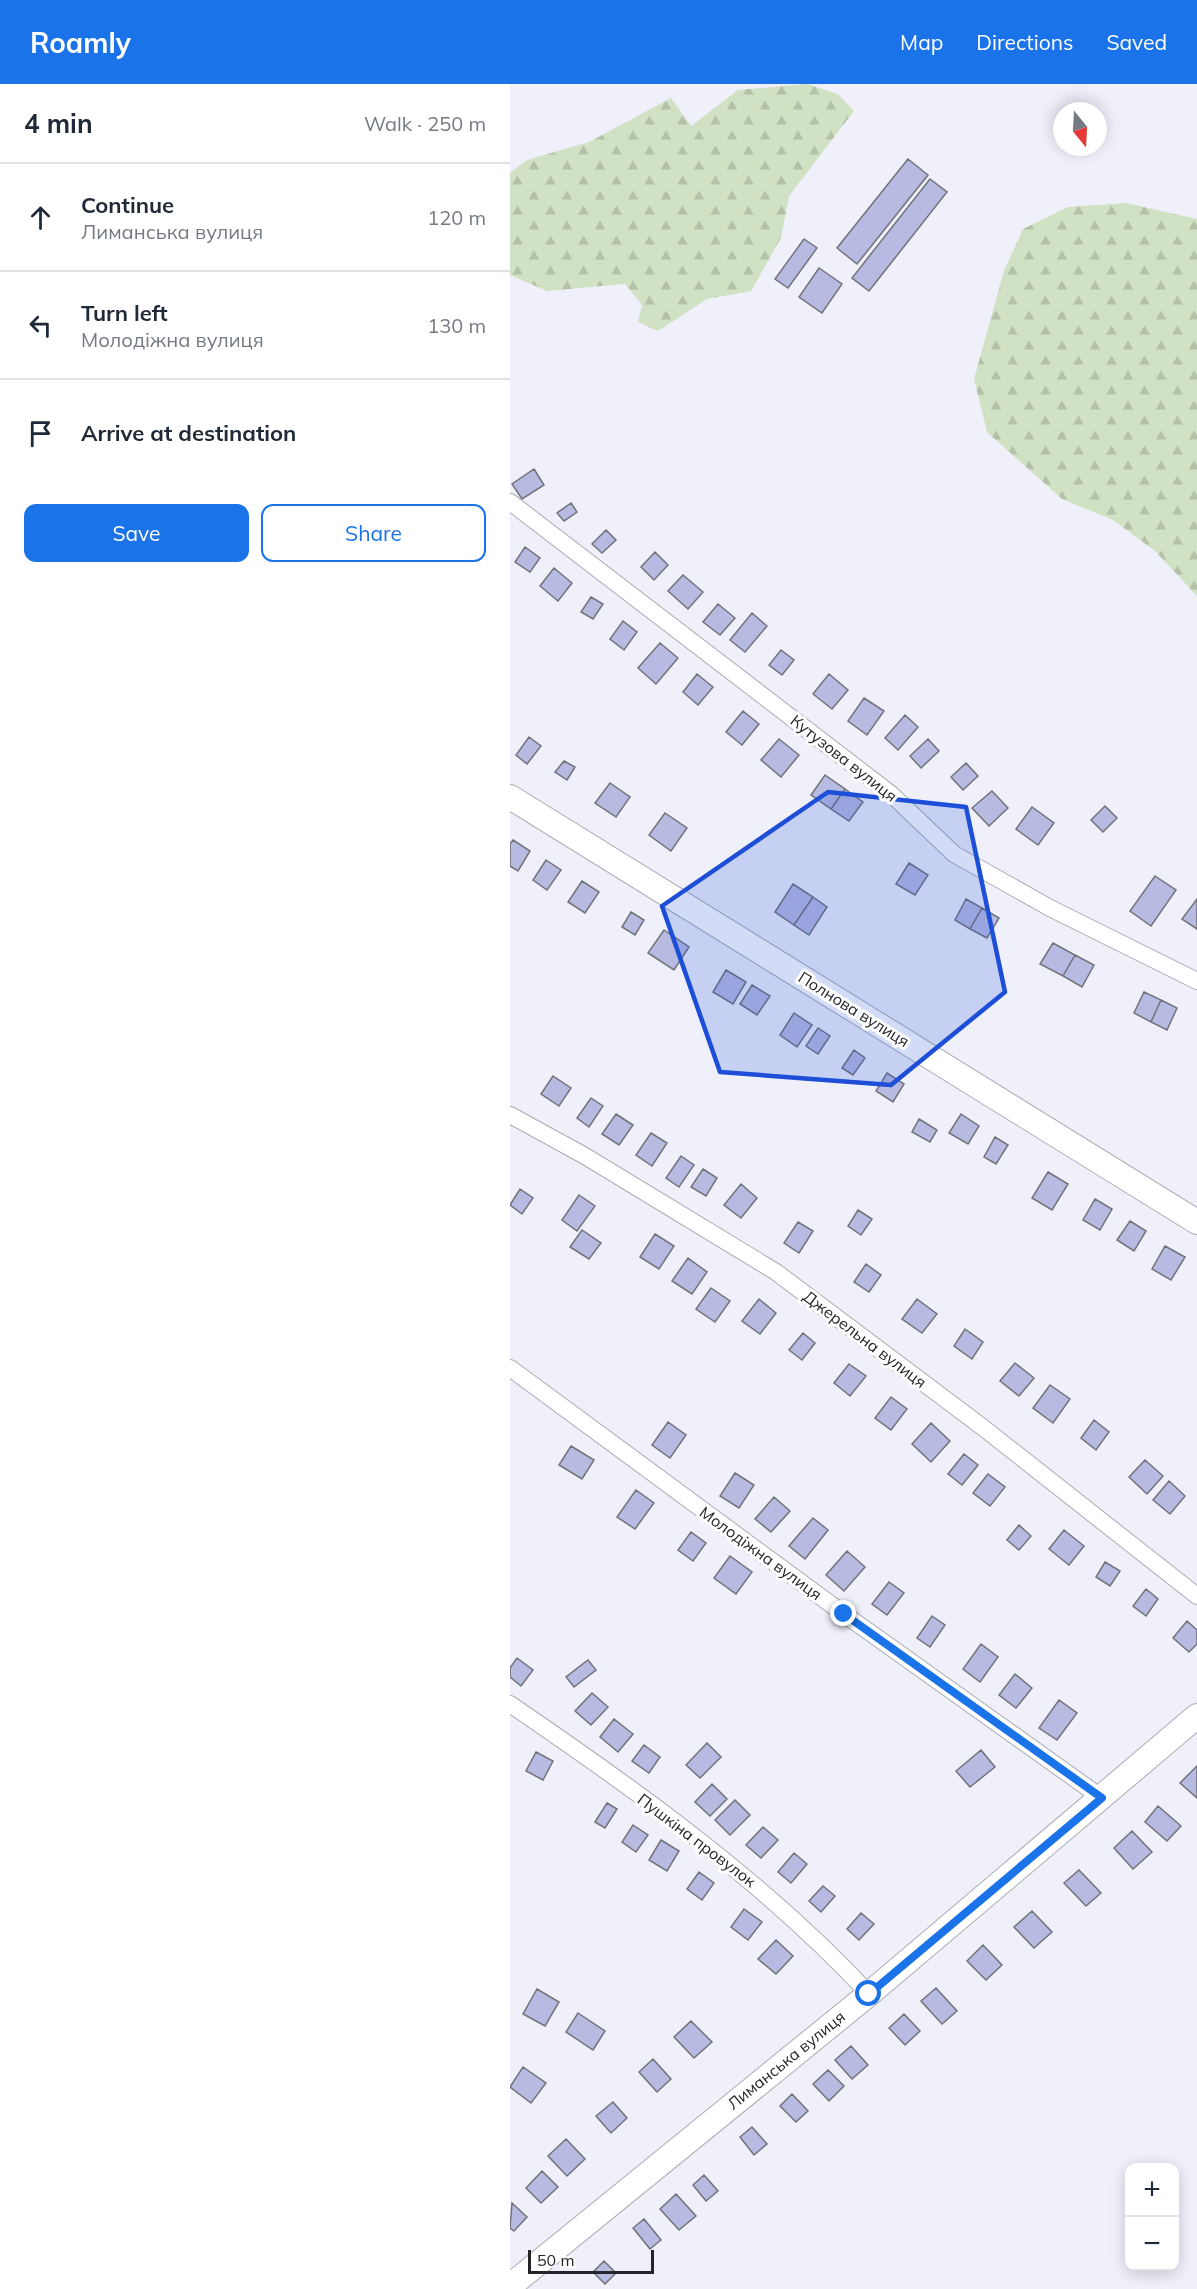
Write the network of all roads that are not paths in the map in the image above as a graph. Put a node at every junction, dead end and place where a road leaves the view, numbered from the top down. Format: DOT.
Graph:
graph roads {
  1 [pos="510,502"];
  2 [pos="510,797"];
  3 [pos="1197,981"];
  4 [pos="510,1115"];
  5 [pos="1197,1222"];
  6 [pos="510,1368"];
  7 [pos="1197,1596"];
  8 [pos="510,1704"];
  9 [pos="1197,1716"];
  10 [pos="1102,1798"];
  11 [pos="869,1994"];
  12 [pos="510,2286"];
  1 -- 3 [label="street, Кутузова вулиця"];
  2 -- 5 [label="street, Полнова вулиця"];
  4 -- 7 [label="street, Джерельна вулиця"];
  6 -- 10 [label="street, Молодіжна вулиця"];
  8 -- 11 [label="street, Пушкіна провулок"];
  9 -- 10 [label="street, Лиманська вулиця"];
  10 -- 11 [label="street, Лиманська вулиця"];
  11 -- 12 [label="street, Лиманська вулиця"];
}
